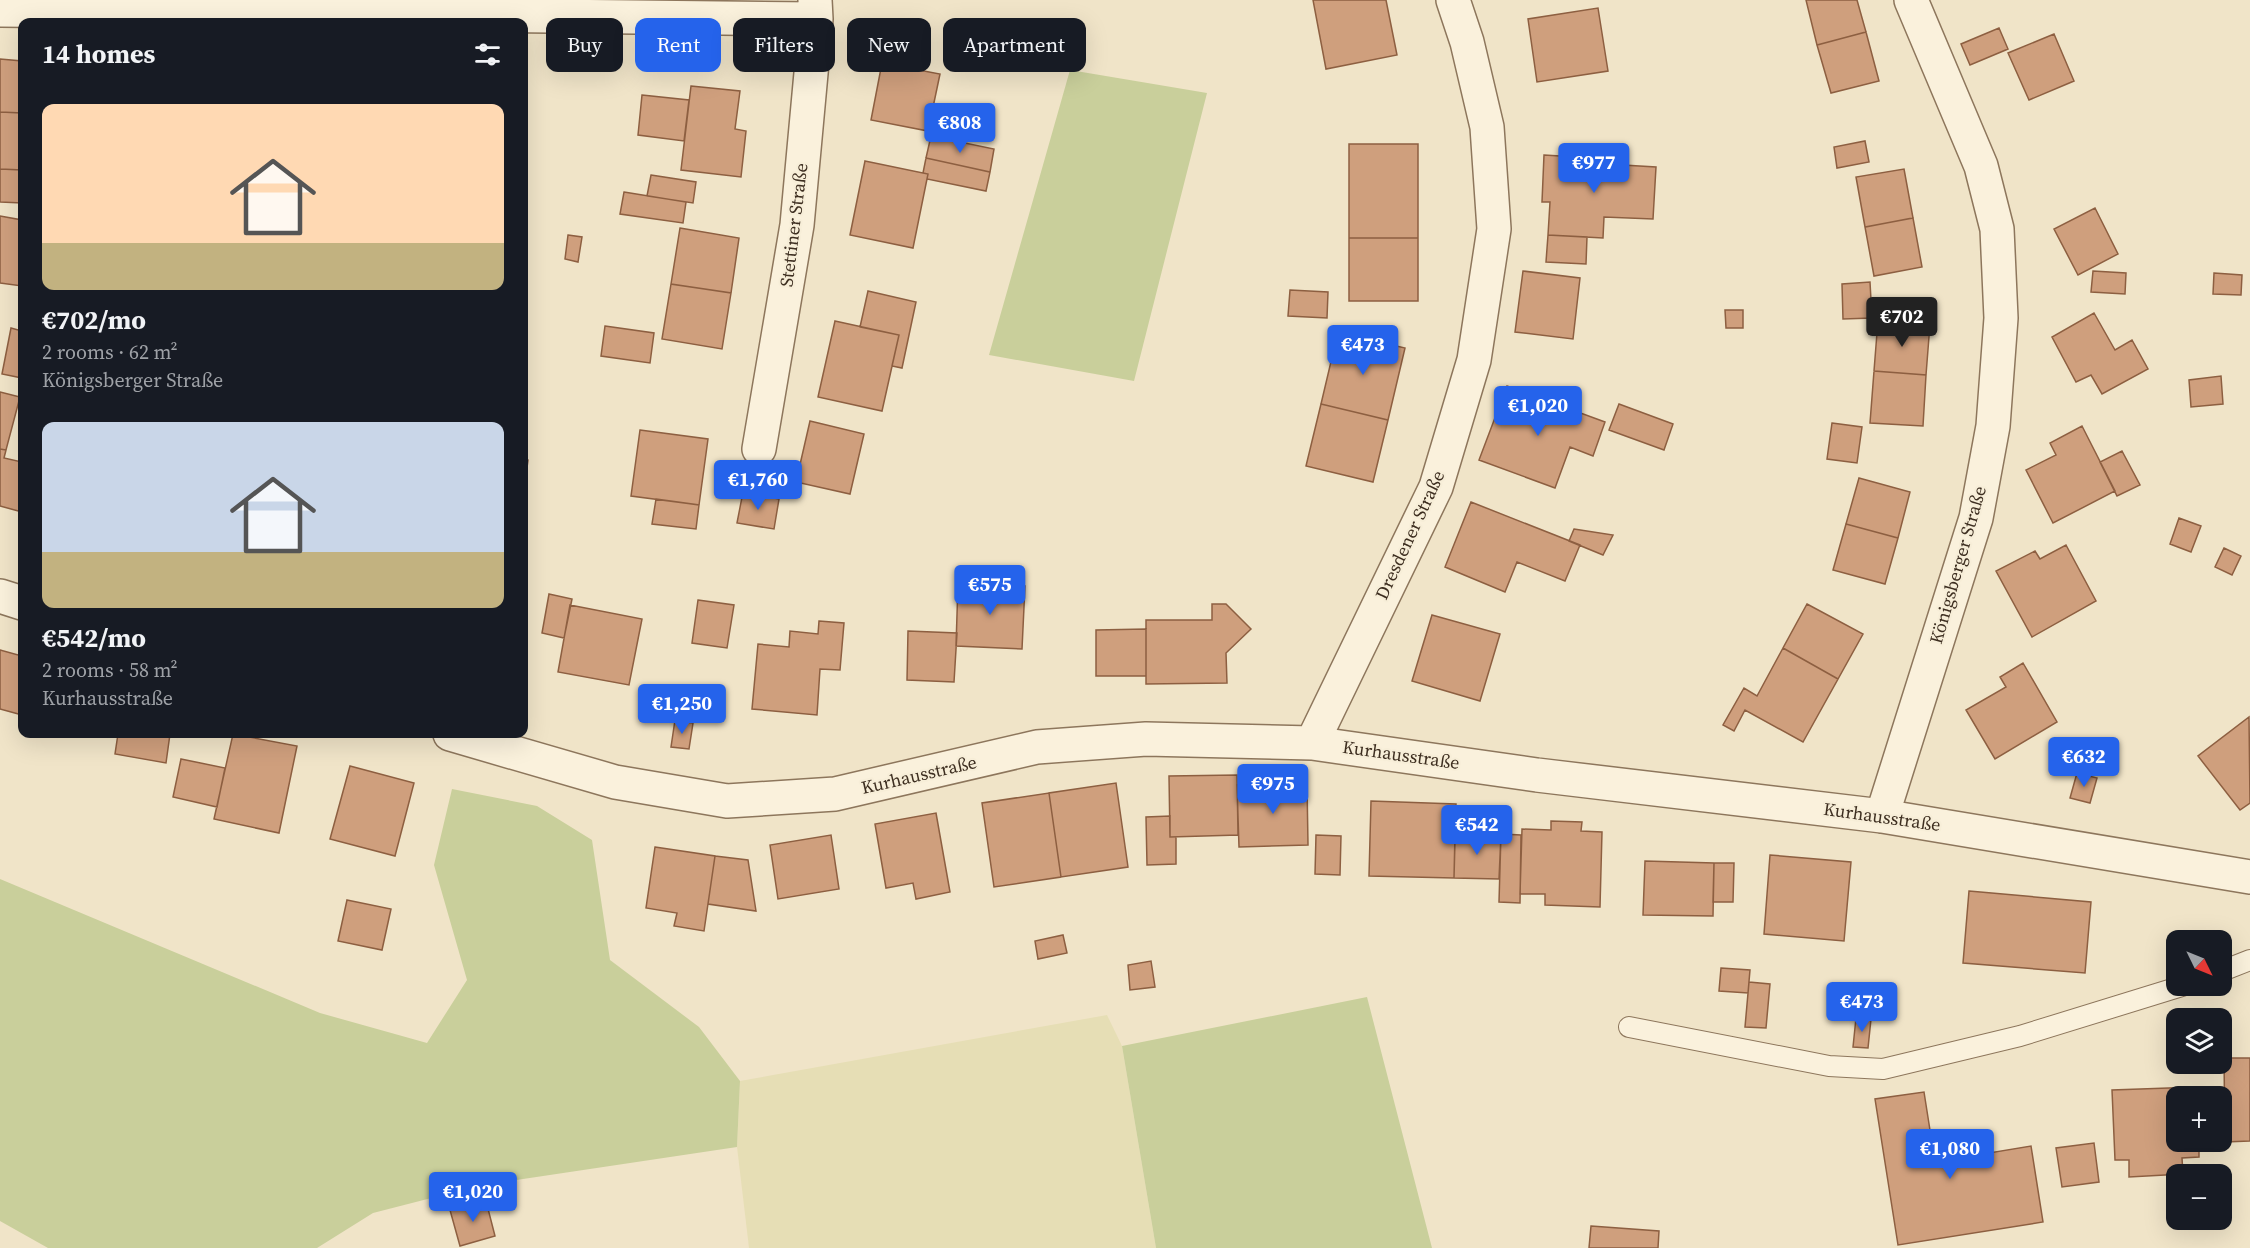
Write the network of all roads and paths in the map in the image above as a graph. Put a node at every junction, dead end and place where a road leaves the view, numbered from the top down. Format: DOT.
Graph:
graph roads {
  1 [pos="1453,0"];
  2 [pos="1911,0"];
  3 [pos="815,9"];
  4 [pos="0,10"];
  5 [pos="310,18"];
  6 [pos="396,18"];
  7 [pos="759,449"];
  8 [pos="0,596"];
  9 [pos="18,602"];
  10 [pos="464,738"];
  11 [pos="1312,742"];
  12 [pos="1882,816"];
  13 [pos="2250,877"];
  14 [pos="2250,960"];
  15 [pos="2232,966"];
  16 [pos="2166,991"];
  17 [pos="1629,1027"];
  1 -- 11 [label="street, Dresdener Straße"];
  2 -- 12 [label="street, Königsberger Straße"];
  3 -- 6 [label="street"];
  3 -- 7 [label="street, Stettiner Straße"];
  4 -- 5 [label="street"];
  8 -- 9 [label="street"];
  10 -- 11 [label="street, Kurhausstraße"];
  11 -- 12 [label="street, Kurhausstraße"];
  12 -- 13 [label="street, Kurhausstraße"];
  14 -- 15 [label="lane"];
  16 -- 17 [label="lane"];
}
